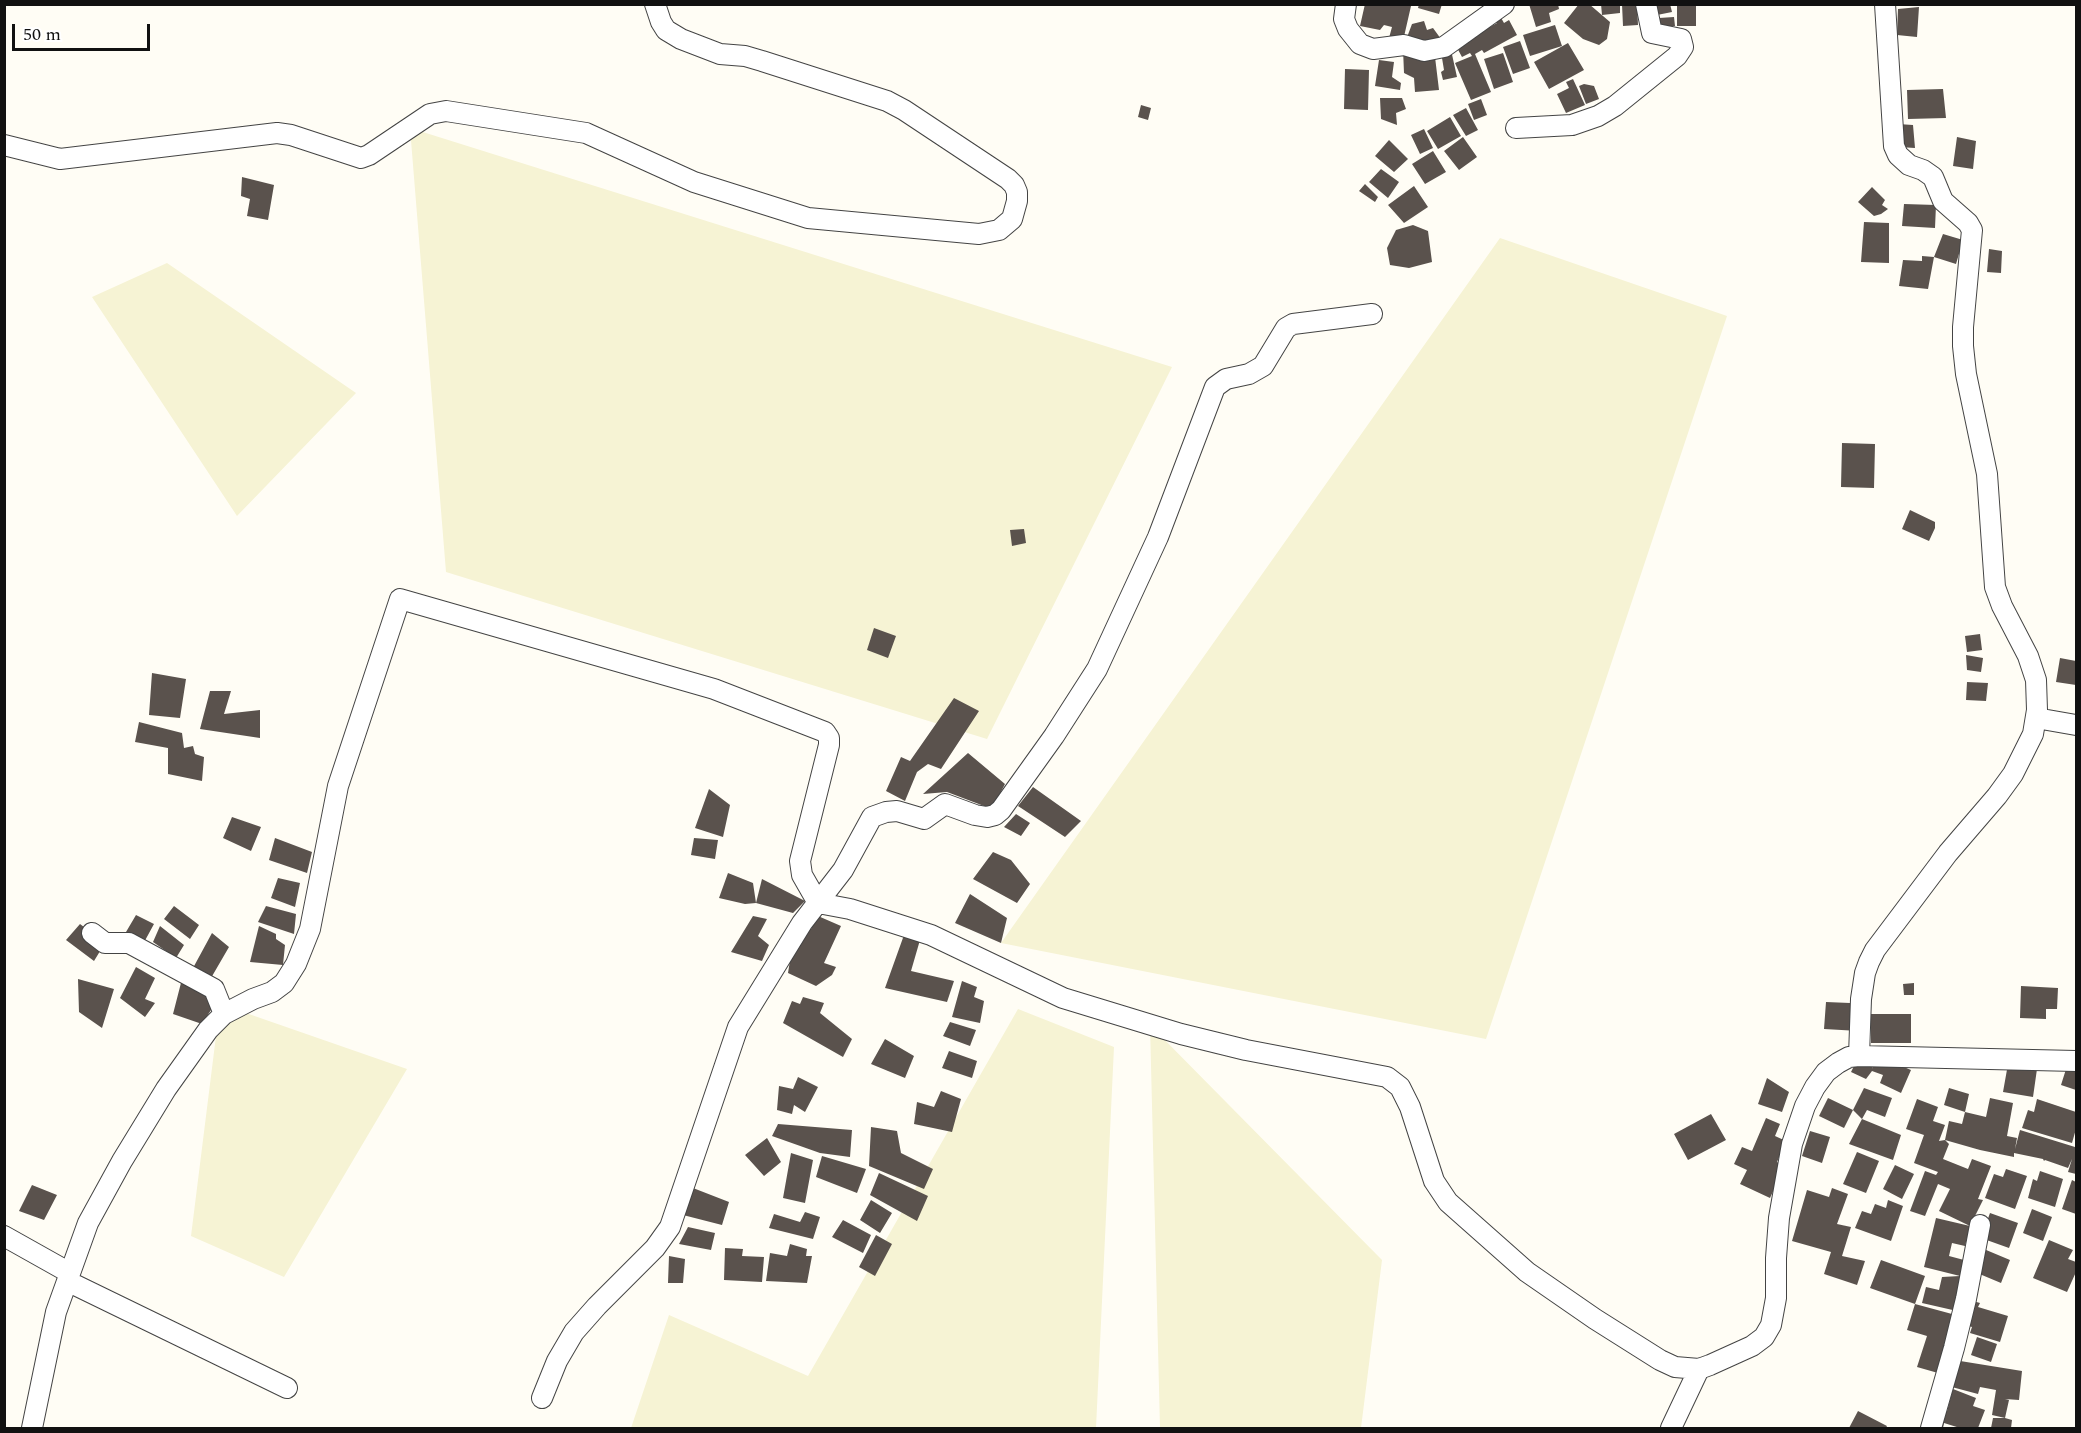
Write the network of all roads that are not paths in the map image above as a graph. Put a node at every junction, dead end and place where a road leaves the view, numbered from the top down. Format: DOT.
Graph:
graph roads {
  1 [pos="656,4"];
  2 [pos="1346,4"];
  3 [pos="1504,4"];
  4 [pos="1646,4"];
  5 [pos="1885,4"];
  6 [pos="1516,128"];
  7 [pos="4,145"];
  8 [pos="1372,314"];
  9 [pos="2036,718"];
  10 [pos="2076,725"];
  11 [pos="818,903"];
  12 [pos="92,933"];
  13 [pos="224,1014"];
  14 [pos="1859,1056"];
  15 [pos="2076,1061"];
  16 [pos="1980,1225"];
  17 [pos="4,1236"];
  18 [pos="69,1277"];
  19 [pos="1699,1369"];
  20 [pos="287,1388"];
  21 [pos="542,1398"];
  22 [pos="32,1428"];
  23 [pos="1671,1428"];
  24 [pos="1931,1428"];
  1 -- 7 [label="street"];
  2 -- 3 [label="street"];
  4 -- 6 [label="street"];
  5 -- 9 [label="street"];
  8 -- 11 [label="street"];
  9 -- 10 [label="street"];
  9 -- 14 [label="street"];
  11 -- 13 [label="street"];
  11 -- 19 [label="street"];
  11 -- 21 [label="street"];
  12 -- 13 [label="street"];
  13 -- 18 [label="street"];
  14 -- 15 [label="street"];
  14 -- 19 [label="street"];
  16 -- 24 [label="street"];
  17 -- 18 [label="street"];
  18 -- 20 [label="street"];
  18 -- 22 [label="street"];
  19 -- 23 [label="street"];
}
